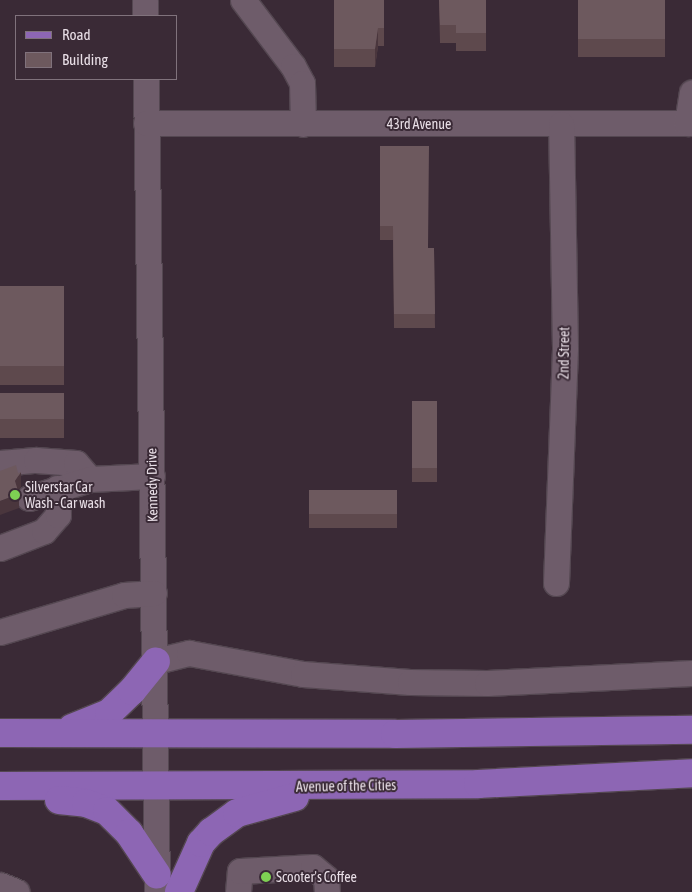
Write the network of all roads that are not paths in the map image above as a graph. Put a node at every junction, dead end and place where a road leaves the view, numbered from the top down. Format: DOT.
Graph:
graph roads {
  1 [pos="145,0"];
  2 [pos="243,0"];
  3 [pos="145,15"];
  4 [pos="146,80"];
  5 [pos="692,92"];
  6 [pos="146,123"];
  7 [pos="689,123"];
  8 [pos="303,124"];
  9 [pos="561,124"];
  10 [pos="0,463"];
  11 [pos="152,476"];
  12 [pos="90,479"];
  13 [pos="57,488"];
  14 [pos="29,498"];
  15 [pos="0,548"];
  16 [pos="556,583"];
  17 [pos="154,592"];
  18 [pos="0,632"];
  19 [pos="156,660"];
  20 [pos="692,673"];
  21 [pos="692,730"];
  22 [pos="0,733"];
  23 [pos="54,733"];
  24 [pos="156,733"];
  25 [pos="692,773"];
  26 [pos="608,779"];
  27 [pos="692,782"];
  28 [pos="379,785"];
  29 [pos="0,786"];
  30 [pos="157,786"];
  31 [pos="0,800"];
  32 [pos="157,883"];
  33 [pos="179,892"];
  34 [pos="238,892"];
  35 [pos="327,892"];
  1 -- 3 [label="street"];
  2 -- 8 [label="street"];
  4 -- 6 [label="street, Kennedy Drive"];
  5 -- 7 [label="street"];
  6 -- 8 [label="street, 43rd Avenue"];
  6 -- 11 [label="street, Kennedy Drive"];
  7 -- 9 [label="street, 43rd Avenue"];
  8 -- 9 [label="street, 43rd Avenue"];
  9 -- 16 [label="street, 2nd Street"];
  10 -- 12 [label="street"];
  11 -- 12 [label="street"];
  11 -- 17 [label="street, Kennedy Drive"];
  12 -- 13 [label="street"];
  13 -- 14 [label="street"];
  13 -- 15 [label="street"];
  17 -- 18 [label="street"];
  17 -- 19 [label="street, Kennedy Drive"];
  19 -- 20 [label="street"];
  19 -- 23 [label="main road"];
  19 -- 24 [label="street, Kennedy Drive"];
  21 -- 24 [label="main road"];
  22 -- 23 [label="main road"];
  23 -- 24 [label="main road"];
  24 -- 30 [label="street, Kennedy Drive"];
  25 -- 26 [label="main road, Avenue of the Cities"];
  26 -- 27 [label="street"];
  26 -- 28 [label="main road, Avenue of the Cities"];
  28 -- 30 [label="main road, Avenue of the Cities"];
  28 -- 33 [label="main road"];
  29 -- 30 [label="main road, Avenue of the Cities"];
  30 -- 32 [label="street, Kennedy Drive"];
  31 -- 32 [label="main road"];
  34 -- 35 [label="street"];
}
